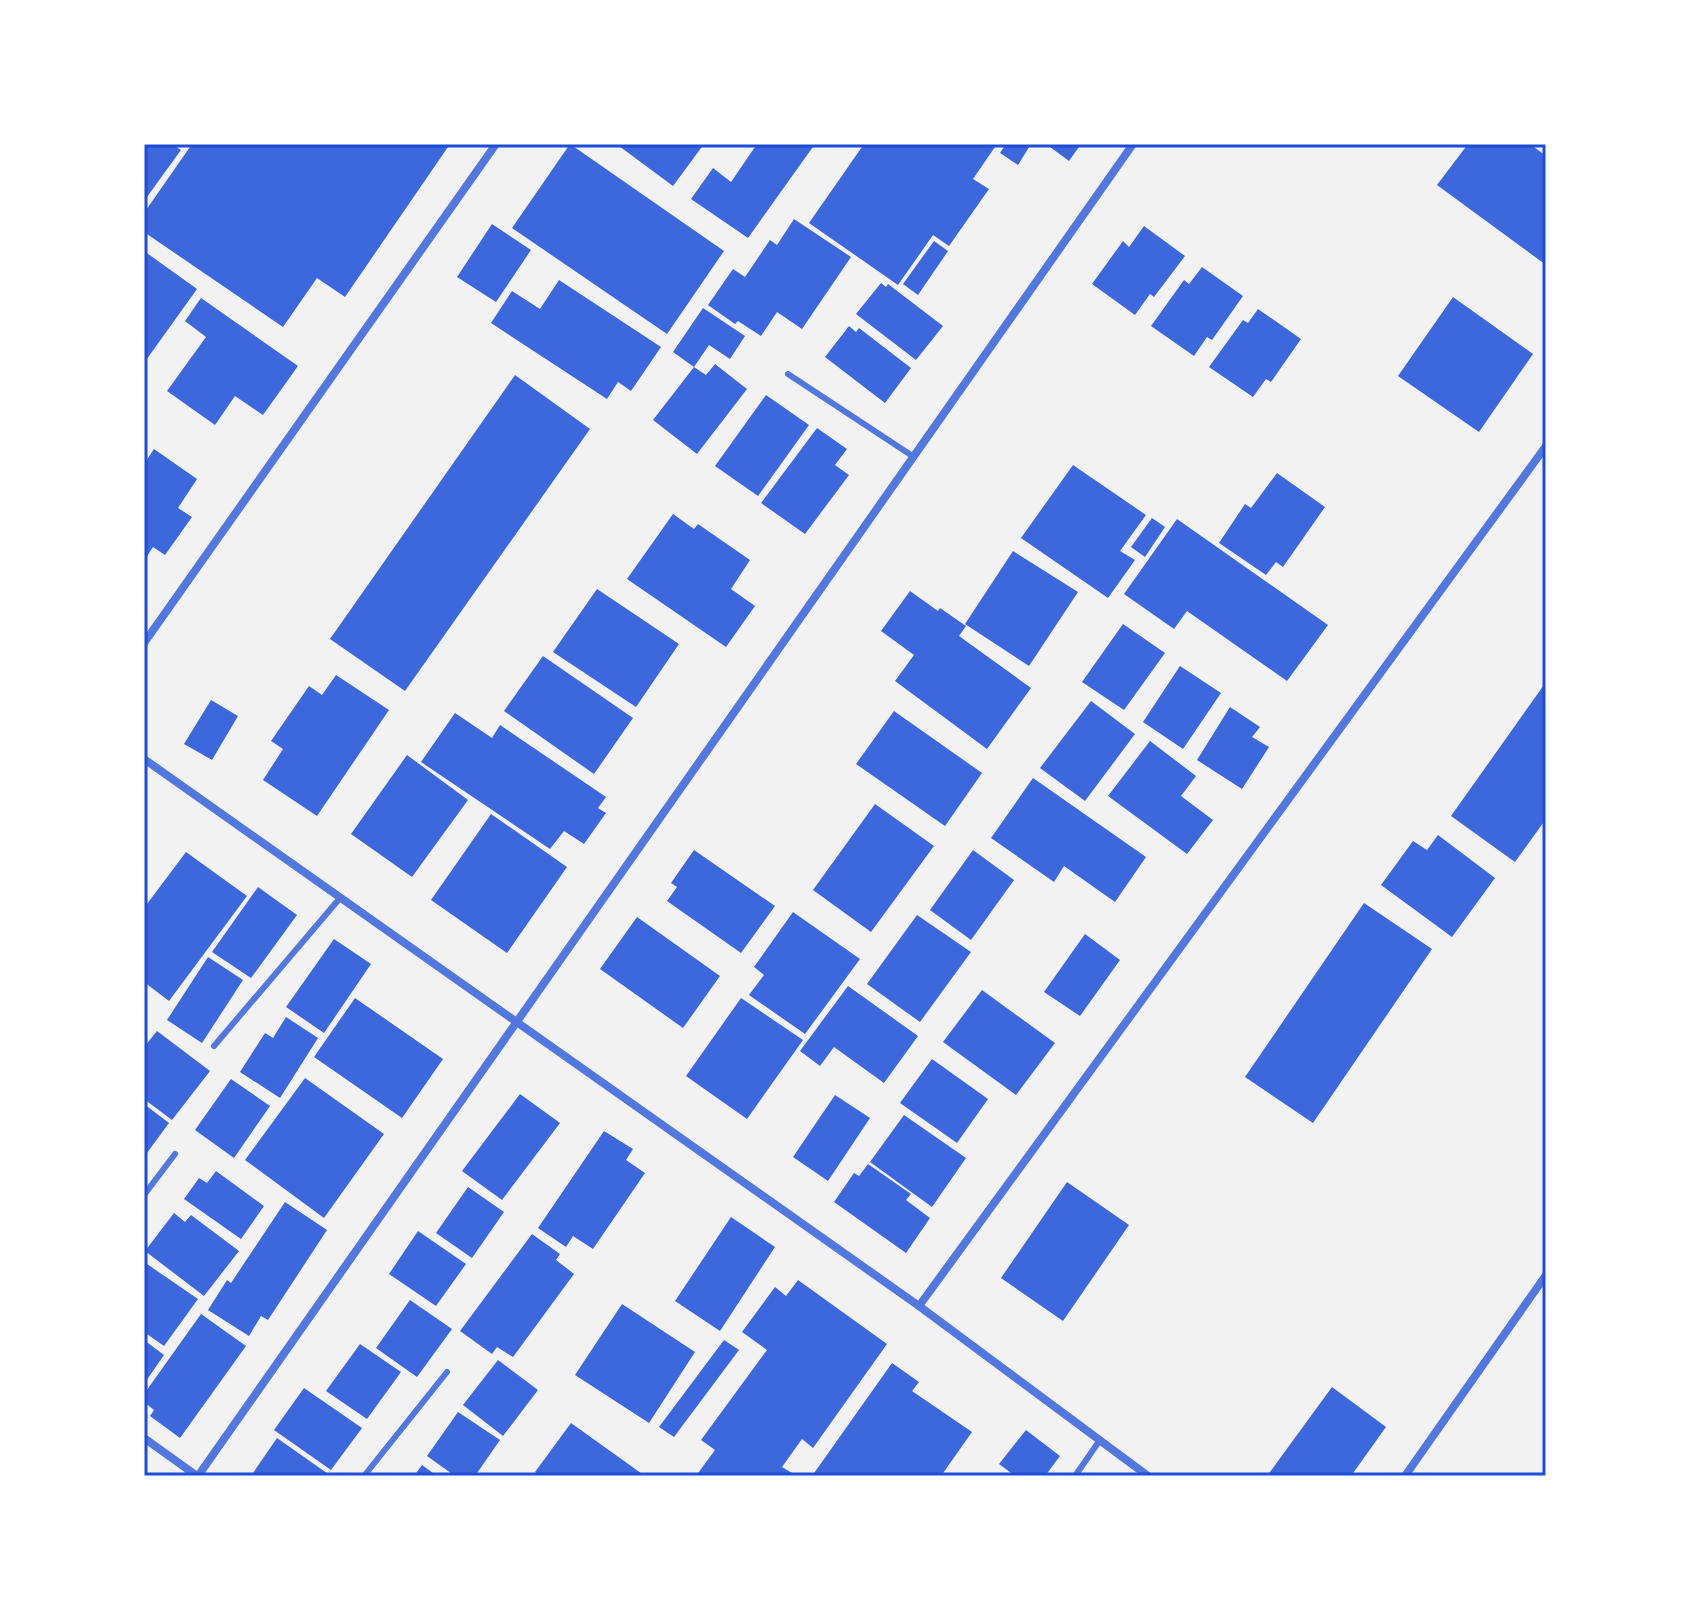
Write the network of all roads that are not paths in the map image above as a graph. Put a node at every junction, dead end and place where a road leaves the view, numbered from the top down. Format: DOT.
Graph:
graph roads {
  1 [pos="496,144"];
  2 [pos="1133,144"];
  3 [pos="788,374"];
  4 [pos="1546,446"];
  5 [pos="914,457"];
  6 [pos="144,643"];
  7 [pos="144,759"];
  8 [pos="340,898"];
  9 [pos="516,1022"];
  10 [pos="214,1046"];
  11 [pos="175,1154"];
  12 [pos="144,1195"];
  13 [pos="1546,1275"];
  14 [pos="919,1306"];
  15 [pos="447,1372"];
  16 [pos="144,1438"];
  17 [pos="1100,1440"];
  18 [pos="197,1476"];
  19 [pos="364,1476"];
  20 [pos="1075,1476"];
  21 [pos="1148,1476"];
  22 [pos="1405,1476"];
  1 -- 6 [label="street"];
  2 -- 5 [label="street"];
  3 -- 5 [label="lane"];
  4 -- 14 [label="street"];
  5 -- 9 [label="street"];
  7 -- 8 [label="street"];
  8 -- 9 [label="street"];
  8 -- 10 [label="lane"];
  9 -- 14 [label="street"];
  9 -- 18 [label="street"];
  11 -- 12 [label="lane"];
  13 -- 22 [label="street"];
  14 -- 17 [label="street"];
  15 -- 19 [label="lane"];
  16 -- 18 [label="street"];
  17 -- 20 [label="lane"];
  17 -- 21 [label="street"];
}
